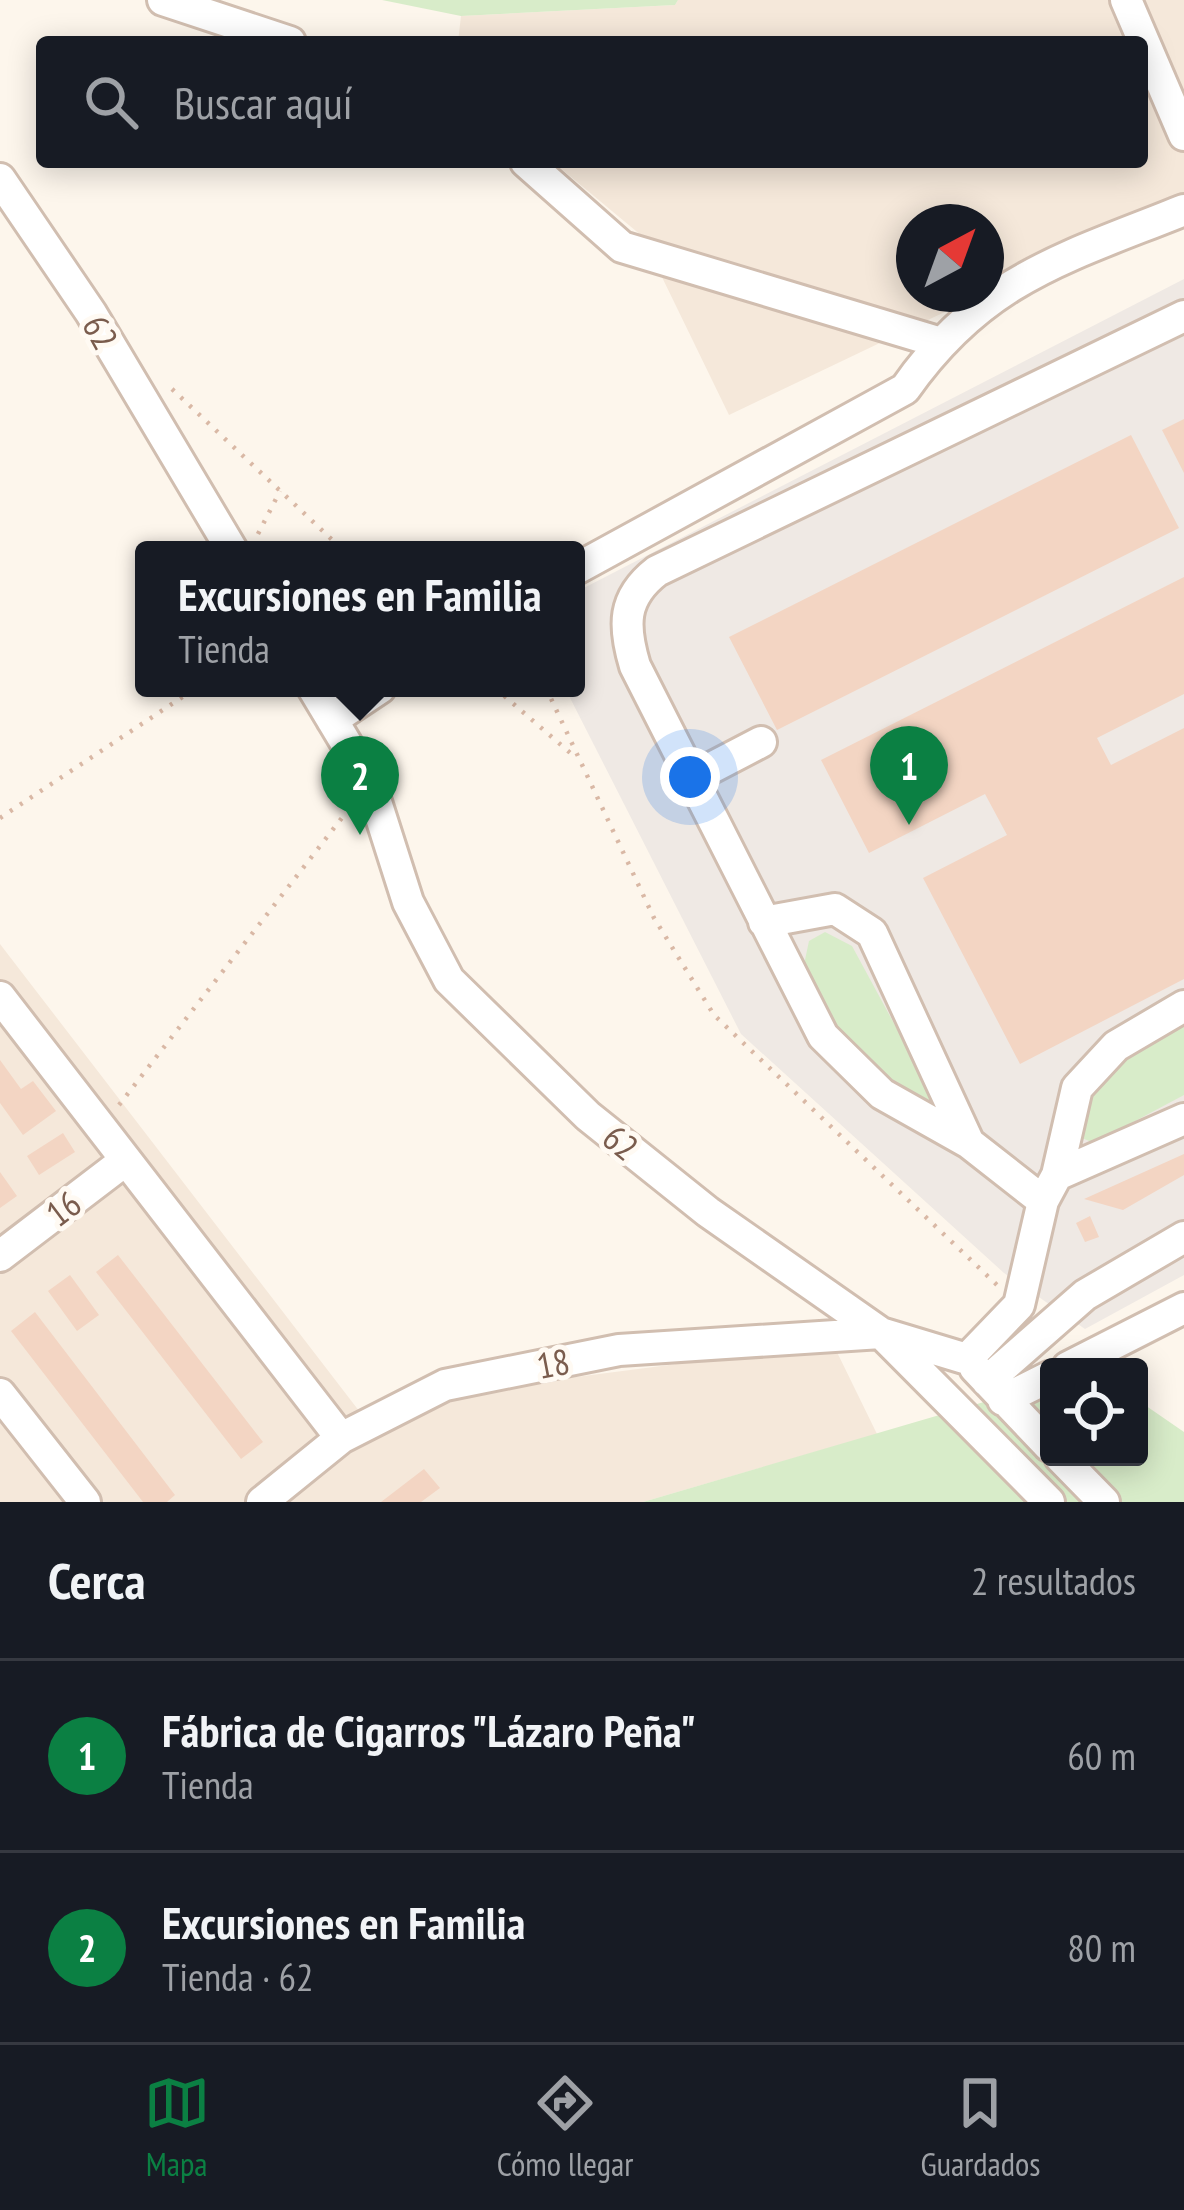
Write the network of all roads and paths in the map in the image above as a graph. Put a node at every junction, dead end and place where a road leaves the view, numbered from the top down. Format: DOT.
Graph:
graph roads {
  1 [pos="163,0"];
  2 [pos="1126,0"];
  3 [pos="272,36"];
  4 [pos="1141,36"];
  5 [pos="1148,51"];
  6 [pos="1184,135"];
  7 [pos="533,168"];
  8 [pos="0,179"];
  9 [pos="1184,210"];
  10 [pos="1184,316"];
  11 [pos="938,341"];
  12 [pos="160,377"];
  13 [pos="280,490"];
  14 [pos="227,541"];
  15 [pos="254,541"];
  16 [pos="334,541"];
  17 [pos="585,564"];
  18 [pos="182,697"];
  19 [pos="318,697"];
  20 [pos="366,697"];
  21 [pos="506,697"];
  22 [pos="550,697"];
  23 [pos="332,720"];
  24 [pos="761,742"];
  25 [pos="580,760"];
  26 [pos="692,778"];
  27 [pos="370,783"];
  28 [pos="0,818"];
  29 [pos="764,922"];
  30 [pos="0,997"];
  31 [pos="1184,1006"];
  32 [pos="1184,1120"];
  33 [pos="101,1128"];
  34 [pos="969,1143"];
  35 [pos="126,1160"];
  36 [pos="1050,1188"];
  37 [pos="1184,1238"];
  38 [pos="0,1256"];
  39 [pos="1019,1305"];
  40 [pos="1184,1308"];
  41 [pos="880,1333"];
  42 [pos="1086,1358"];
  43 [pos="1040,1377"];
  44 [pos="986,1380"];
  45 [pos="0,1394"];
  46 [pos="1040,1437"];
  47 [pos="340,1438"];
  48 [pos="1069,1466"];
  49 [pos="70,1497"];
  50 [pos="262,1502"];
  51 [pos="1049,1502"];
  52 [pos="1104,1502"];
  1 -- 3 [label="street"];
  2 -- 4 [label="street"];
  5 -- 6 [label="street"];
  7 -- 11 [label="street"];
  8 -- 14 [label="street, 62"];
  9 -- 11 [label="street"];
  10 -- 26 [label="street"];
  11 -- 17 [label="street"];
  12 -- 13 [label="path"];
  13 -- 15 [label="path"];
  13 -- 16 [label="path"];
  18 -- 28 [label="path"];
  19 -- 23 [label="street, 62"];
  20 -- 23 [label="street"];
  21 -- 25 [label="path"];
  22 -- 25 [label="path"];
  23 -- 27 [label="street, 62"];
  24 -- 26 [label="street"];
  25 -- 39 [label="path"];
  26 -- 29 [label="street"];
  27 -- 33 [label="path"];
  27 -- 41 [label="street, 62"];
  29 -- 34 [label="street"];
  29 -- 34 [label="street"];
  30 -- 33 [label="street"];
  31 -- 36 [label="street"];
  32 -- 36 [label="street"];
  33 -- 35 [label="street"];
  34 -- 36 [label="street"];
  35 -- 38 [label="street, 16"];
  35 -- 47 [label="street"];
  36 -- 39 [label="street"];
  37 -- 44 [label="street"];
  39 -- 44 [label="street"];
  40 -- 42 [label="street"];
  41 -- 44 [label="street"];
  41 -- 47 [label="street, 18"];
  41 -- 51 [label="street, 62"];
  43 -- 44 [label="street"];
  44 -- 46 [label="street"];
  45 -- 49 [label="street"];
  47 -- 50 [label="street, 18"];
  48 -- 52 [label="street"];
}
